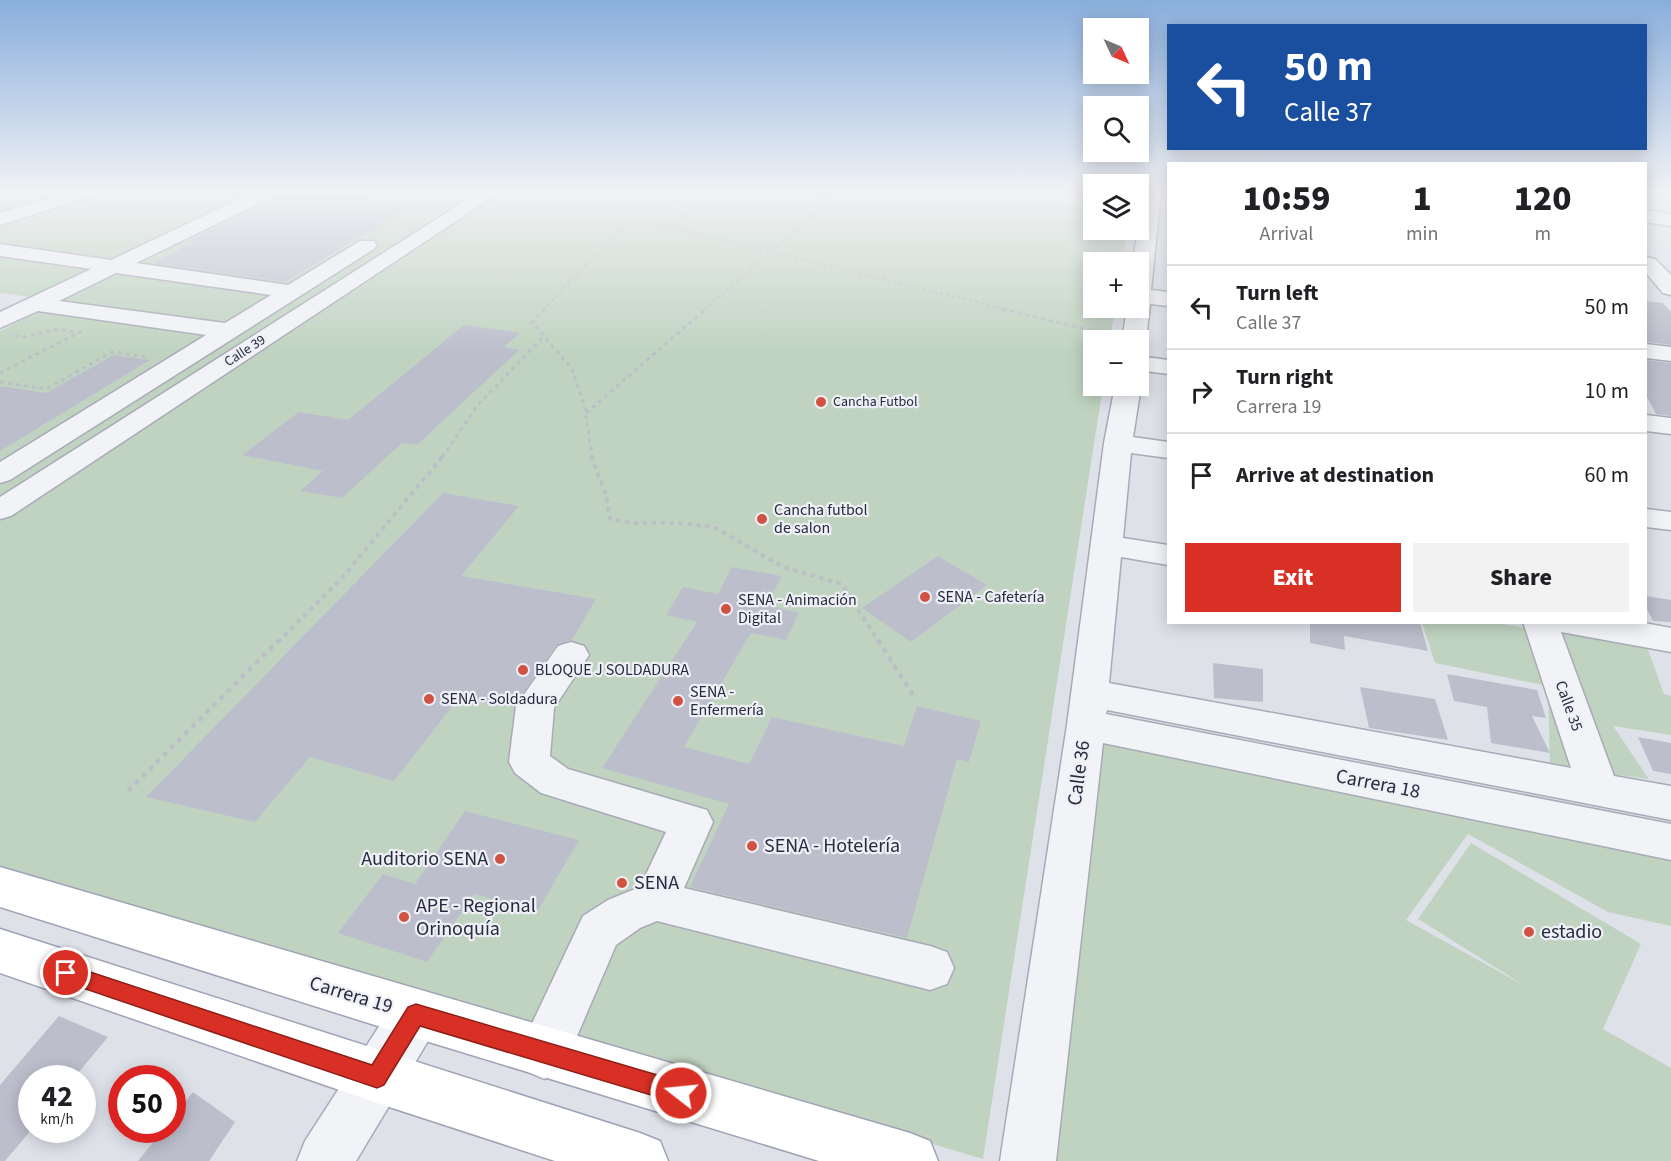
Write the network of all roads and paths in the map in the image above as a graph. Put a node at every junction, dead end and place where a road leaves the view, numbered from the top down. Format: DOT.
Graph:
graph roads {
  1 [pos="155,246"];
  2 [pos="365,246"];
  3 [pos="407,246"];
  4 [pos="603,246"];
  5 [pos="747,246"];
  6 [pos="778,246"];
  7 [pos="0,250"];
  8 [pos="771,252"];
  9 [pos="1671,258"];
  10 [pos="1647,259"];
  11 [pos="1647,259"];
  12 [pos="1647,260"];
  13 [pos="114,266"];
  14 [pos="1671,267"];
  15 [pos="1671,288"];
  16 [pos="292,292"];
  17 [pos="1647,294"];
  18 [pos="1149,297"];
  19 [pos="1671,297"];
  20 [pos="1167,299"];
  21 [pos="0,300"];
  22 [pos="33,304"];
  23 [pos="113,315"];
  24 [pos="6,329"];
  25 [pos="1090,330"];
  26 [pos="229,331"];
  27 [pos="79,333"];
  28 [pos="545,335"];
  29 [pos="1647,351"];
  30 [pos="1671,354"];
  31 [pos="159,358"];
  32 [pos="1149,364"];
  33 [pos="1167,367"];
  34 [pos="0,373"];
  35 [pos="0,382"];
  36 [pos="1126,396"];
  37 [pos="585,414"];
  38 [pos="1647,423"];
  39 [pos="1671,426"];
  40 [pos="1118,443"];
  41 [pos="1167,450"];
  42 [pos="0,474"];
  43 [pos="0,510"];
  44 [pos="1647,518"];
  45 [pos="1671,521"];
  46 [pos="1108,545"];
  47 [pos="1167,555"];
  48 [pos="1541,624"];
  49 [pos="1579,624"];
  50 [pos="1671,640"];
  51 [pos="571,656"];
  52 [pos="914,695"];
  53 [pos="1088,709"];
  54 [pos="1599,790"];
  55 [pos="128,791"];
  56 [pos="1671,803"];
  57 [pos="1671,842"];
  58 [pos="0,887"];
  59 [pos="656,901"];
  60 [pos="0,951"];
  61 [pos="930,968"];
  62 [pos="416,1014"];
  63 [pos="544,1053"];
  64 [pos="377,1077"];
  65 [pos="325,1161"];
  66 [pos="639,1161"];
  67 [pos="910,1161"];
  68 [pos="1028,1161"];
  1 -- 13 [label="street"];
  2 -- 16 [label="street"];
  3 -- 43 [label="street, Calle 39"];
  4 -- 28 [label="path"];
  5 -- 8 [label="path"];
  6 -- 8 [label="path"];
  7 -- 13 [label="street"];
  8 -- 25 [label="path"];
  8 -- 37 [label="path"];
  9 -- 10 [label="street"];
  11 -- 14 [label="street"];
  12 -- 15 [label="street"];
  13 -- 16 [label="street"];
  13 -- 22 [label="street"];
  16 -- 26 [label="street"];
  17 -- 19 [label="street"];
  18 -- 20 [label="street"];
  21 -- 22 [label="street"];
  22 -- 23 [label="street"];
  22 -- 24 [label="street"];
  23 -- 26 [label="street"];
  23 -- 27 [label="path"];
  24 -- 27 [label="path"];
  26 -- 42 [label="street"];
  27 -- 34 [label="path"];
  28 -- 37 [label="path"];
  28 -- 55 [label="path"];
  29 -- 30 [label="street"];
  31 -- 35 [label="path"];
  32 -- 33 [label="street"];
  36 -- 40 [label="street, Calle 36"];
  37 -- 52 [label="path"];
  38 -- 39 [label="street"];
  40 -- 41 [label="street"];
  40 -- 46 [label="street, Calle 36"];
  44 -- 45 [label="street"];
  46 -- 47 [label="street"];
  46 -- 53 [label="street, Calle 36"];
  48 -- 54 [label="street, Calle 35"];
  49 -- 50 [label="street"];
  51 -- 59 [label="street"];
  53 -- 54 [label="street, Carrera 18"];
  53 -- 57 [label="street, Carrera 18"];
  53 -- 68 [label="street, Calle 36"];
  54 -- 56 [label="street, Carrera 18"];
  58 -- 62 [label="main road, Carrera 19"];
  59 -- 61 [label="street"];
  59 -- 63 [label="street"];
  60 -- 64 [label="main road"];
  62 -- 63 [label="main road, Carrera 19"];
  62 -- 64 [label="street"];
  63 -- 67 [label="main road, Carrera 19"];
  64 -- 65 [label="street"];
  64 -- 66 [label="main road"];
}
